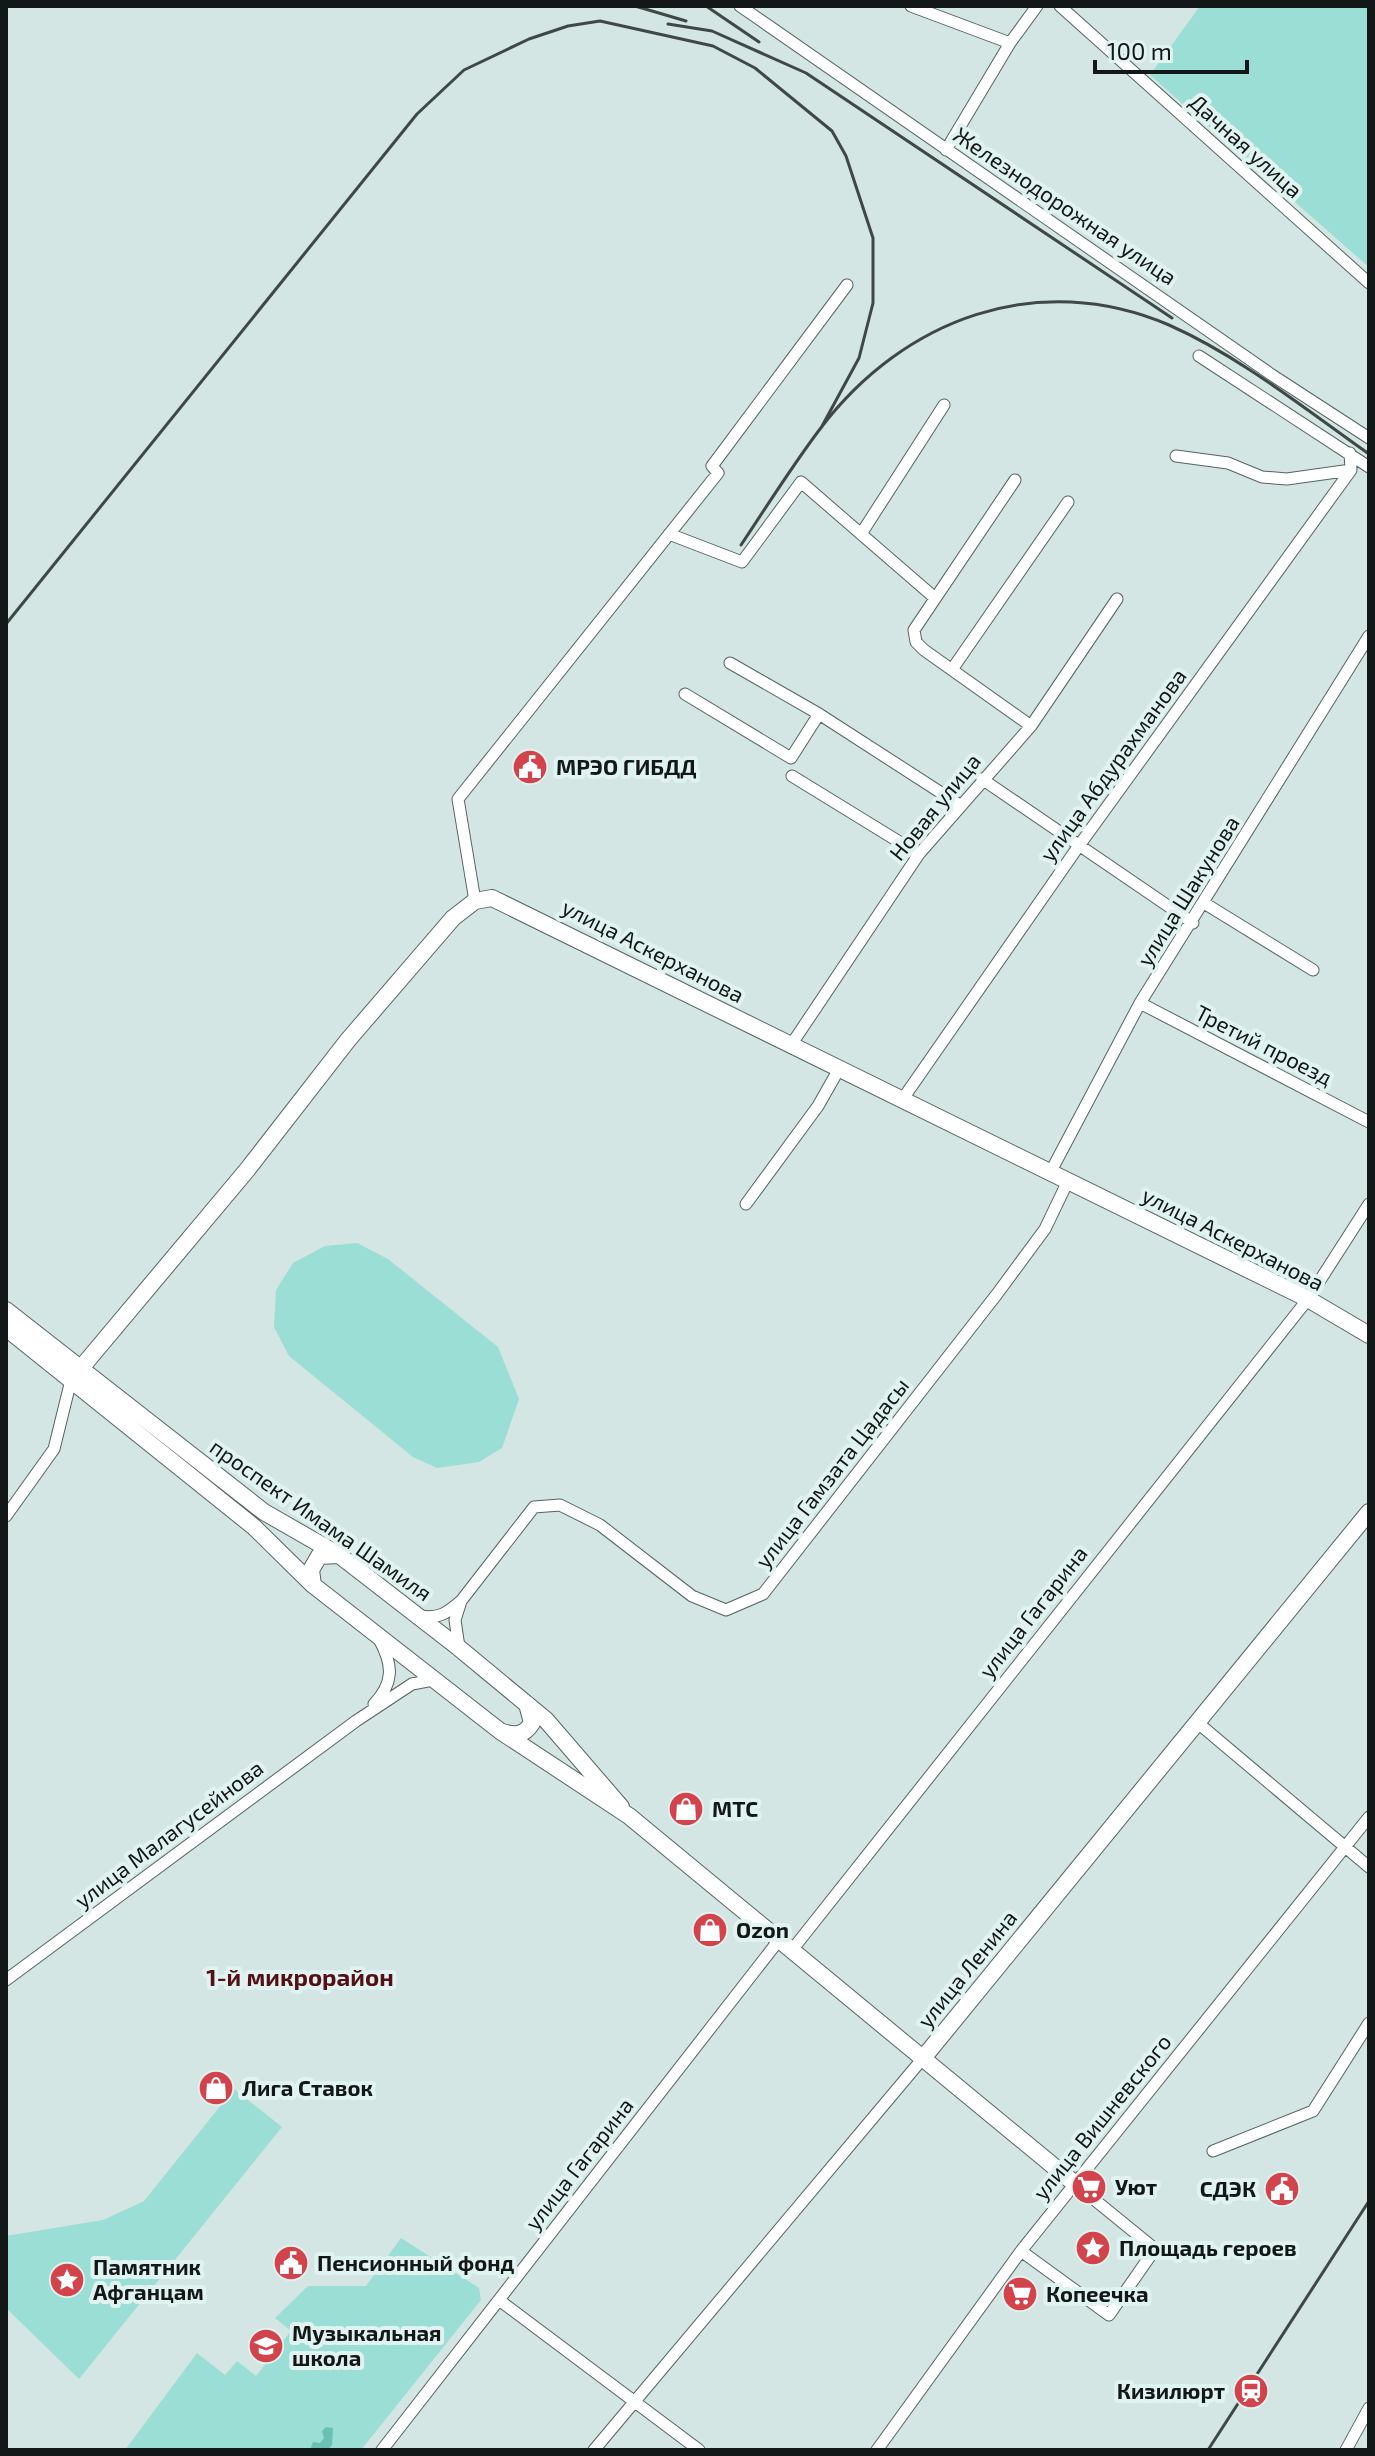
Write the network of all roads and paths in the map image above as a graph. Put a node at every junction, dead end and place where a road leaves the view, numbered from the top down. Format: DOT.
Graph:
graph roads {
  1 [pos="740,6"];
  2 [pos="911,6"];
  3 [pos="1037,6"];
  4 [pos="1060,6"];
  5 [pos="1010,43"];
  6 [pos="946,150"];
  7 [pos="1369,283"];
  8 [pos="847,285"];
  9 [pos="1199,356"];
  10 [pos="944,405"];
  11 [pos="1369,438"];
  12 [pos="1350,453"];
  13 [pos="1176,456"];
  14 [pos="1369,467"];
  15 [pos="1351,470"];
  16 [pos="1015,480"];
  17 [pos="1068,502"];
  18 [pos="669,534"];
  19 [pos="861,534"];
  20 [pos="935,598"];
  21 [pos="1117,599"];
  22 [pos="1369,636"];
  23 [pos="730,663"];
  24 [pos="953,668"];
  25 [pos="685,694"];
  26 [pos="819,714"];
  27 [pos="1031,726"];
  28 [pos="792,776"];
  29 [pos="982,779"];
  30 [pos="960,805"];
  31 [pos="1078,847"];
  32 [pos="919,854"];
  33 [pos="475,901"];
  34 [pos="1204,903"];
  35 [pos="1193,923"];
  36 [pos="1313,970"];
  37 [pos="1140,1003"];
  38 [pos="791,1045"];
  39 [pos="839,1069"];
  40 [pos="902,1100"];
  41 [pos="1369,1122"];
  42 [pos="1050,1173"];
  43 [pos="1068,1181"];
  44 [pos="746,1204"];
  45 [pos="1367,1210"];
  46 [pos="1308,1299"];
  47 [pos="6,1310"];
  48 [pos="6,1328"];
  49 [pos="1369,1335"];
  50 [pos="76,1375"];
  51 [pos="1369,1512"];
  52 [pos="6,1516"];
  53 [pos="339,1555"];
  54 [pos="313,1585"];
  55 [pos="461,1601"];
  56 [pos="420,1616"];
  57 [pos="377,1635"];
  58 [pos="459,1648"];
  59 [pos="433,1680"];
  60 [pos="527,1704"];
  61 [pos="356,1721"];
  62 [pos="1198,1723"];
  63 [pos="500,1731"];
  64 [pos="629,1816"];
  65 [pos="1369,1817"];
  66 [pos="1347,1848"];
  67 [pos="1369,1867"];
  68 [pos="786,1945"];
  69 [pos="6,1980"];
  70 [pos="1369,2023"];
  71 [pos="924,2057"];
  72 [pos="1213,2151"];
  73 [pos="1074,2183"];
  74 [pos="1021,2251"];
  75 [pos="499,2300"];
  76 [pos="635,2401"];
  77 [pos="1369,2408"];
  78 [pos="1366,2422"];
  79 [pos="382,2450"];
  80 [pos="594,2450"];
  81 [pos="699,2450"];
  82 [pos="877,2450"];
  83 [pos="1346,2450"];
  1 -- 6 [label="street, Железнодорожная улица"];
  2 -- 5 [label="street"];
  3 -- 5 [label="street"];
  4 -- 7 [label="street, Дачная улица"];
  5 -- 6 [label="street"];
  6 -- 11 [label="street, Железнодорожная улица"];
  8 -- 18 [label="street"];
  9 -- 12 [label="street"];
  10 -- 19 [label="street"];
  12 -- 14 [label="street"];
  12 -- 15 [label="street"];
  13 -- 15 [label="street"];
  15 -- 31 [label="street, улица Абдурахманова"];
  16 -- 20 [label="street"];
  17 -- 24 [label="street"];
  18 -- 19 [label="street"];
  18 -- 33 [label="street"];
  19 -- 20 [label="street"];
  20 -- 24 [label="street"];
  21 -- 27 [label="street, Новая улица"];
  22 -- 34 [label="street, улица Шакунова"];
  23 -- 26 [label="street"];
  24 -- 27 [label="street"];
  25 -- 26 [label="street"];
  26 -- 30 [label="street"];
  27 -- 29 [label="street, Новая улица"];
  28 -- 32 [label="street"];
  29 -- 30 [label="street, Новая улица"];
  29 -- 31 [label="street"];
  30 -- 32 [label="street, Новая улица"];
  31 -- 35 [label="street"];
  31 -- 40 [label="street, улица Абдурахманова"];
  32 -- 38 [label="street, Новая улица"];
  33 -- 38 [label="street, улица Аскерханова"];
  33 -- 50 [label="street"];
  34 -- 35 [label="street, улица Шакунова"];
  34 -- 36 [label="street"];
  35 -- 37 [label="street, улица Шакунова"];
  37 -- 41 [label="street, Третий проезд"];
  37 -- 42 [label="street, улица Шакунова"];
  38 -- 39 [label="street, улица Аскерханова"];
  39 -- 40 [label="street, улица Аскерханова"];
  39 -- 44 [label="street"];
  40 -- 42 [label="street, улица Аскерханова"];
  42 -- 43 [label="street, улица Аскерханова"];
  43 -- 46 [label="street, улица Аскерханова"];
  43 -- 55 [label="street, улица Гамзата Цадасы"];
  45 -- 46 [label="street, улица Гагарина"];
  46 -- 49 [label="street, улица Аскерханова"];
  46 -- 68 [label="street, улица Гагарина"];
  47 -- 50 [label="street, проспект Имама Шамиля"];
  48 -- 50 [label="street, проспект Имама Шамиля"];
  50 -- 52 [label="street"];
  50 -- 53 [label="street, проспект Имама Шамиля"];
  50 -- 54 [label="street, проспект Имама Шамиля"];
  51 -- 62 [label="street, улица Ленина"];
  53 -- 54 [label="street"];
  53 -- 56 [label="street, проспект Имама Шамиля"];
  54 -- 57 [label="street, проспект Имама Шамиля"];
  55 -- 56 [label="street"];
  55 -- 58 [label="street"];
  56 -- 58 [label="street, проспект Имама Шамиля"];
  57 -- 59 [label="street, проспект Имама Шамиля"];
  57 -- 61 [label="street"];
  58 -- 60 [label="street, проспект Имама Шамиля"];
  59 -- 61 [label="street"];
  59 -- 63 [label="street, проспект Имама Шамиля"];
  60 -- 63 [label="street"];
  60 -- 64 [label="street, проспект Имама Шамиля"];
  61 -- 69 [label="street, улица Малагусейнова"];
  62 -- 66 [label="street"];
  62 -- 71 [label="street, улица Ленина"];
  63 -- 64 [label="street, проспект Имама Шамиля"];
  64 -- 68 [label="street, проспект Имама Шамиля"];
  65 -- 66 [label="street, улица Вишневского"];
  66 -- 67 [label="street"];
  66 -- 73 [label="street, улица Вишневского"];
  68 -- 71 [label="street, проспект Имама Шамиля"];
  68 -- 75 [label="street, улица Гагарина"];
  70 -- 72 [label="street"];
  71 -- 73 [label="street, проспект Имама Шамиля"];
  71 -- 76 [label="street, улица Ленина"];
  73 -- 74 [label="street, улица Вишневского"];
  73 -- 74 [label="street"];
  74 -- 82 [label="street, улица Вишневского"];
  75 -- 76 [label="street"];
  75 -- 79 [label="street, улица Гагарина"];
  76 -- 80 [label="street, улица Ленина"];
  76 -- 81 [label="street"];
  77 -- 78 [label="street"];
  78 -- 83 [label="street"];
}
